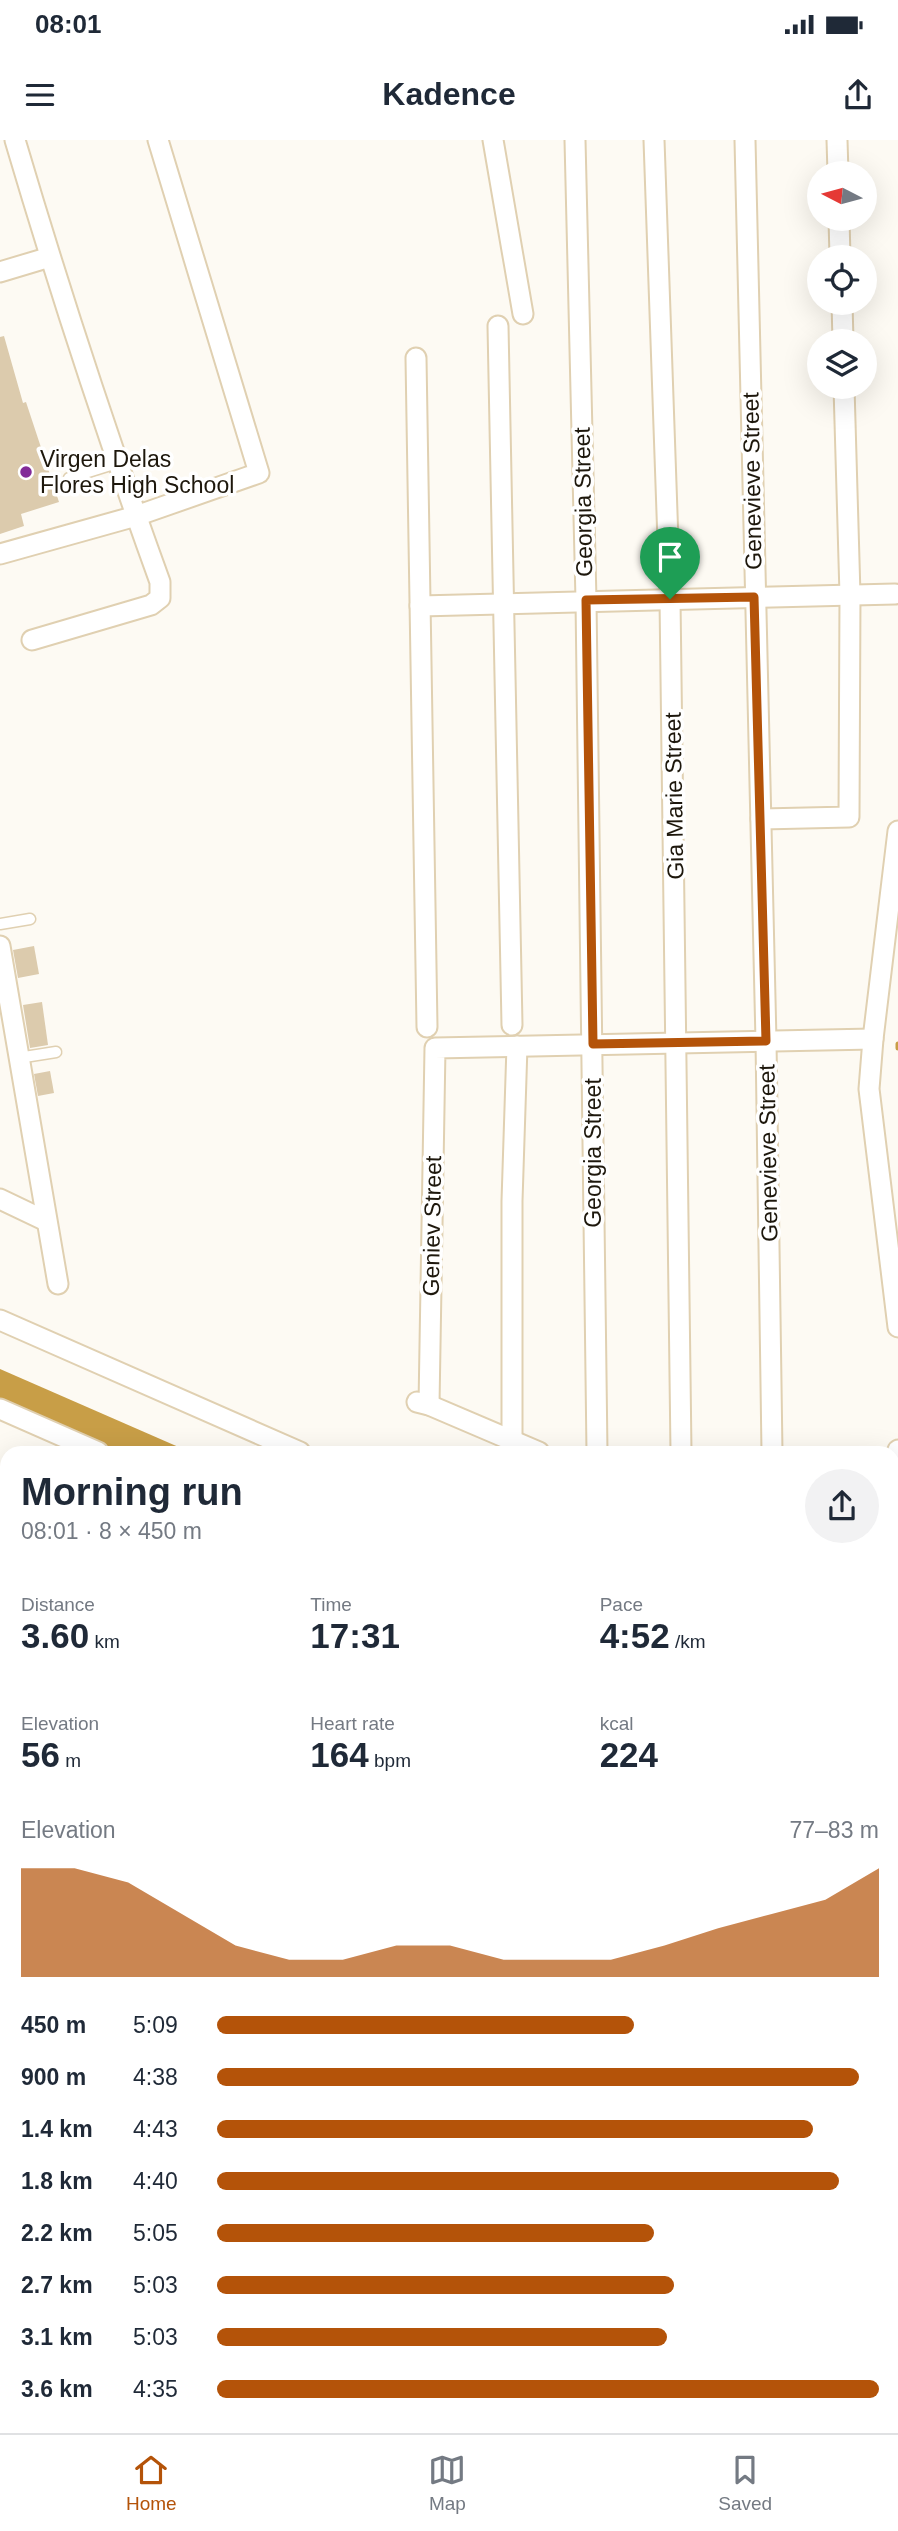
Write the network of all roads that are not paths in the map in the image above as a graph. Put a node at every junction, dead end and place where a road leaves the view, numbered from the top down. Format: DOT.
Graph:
graph roads {
  1 [pos="15,140"];
  2 [pos="158,140"];
  3 [pos="493,140"];
  4 [pos="575,140"];
  5 [pos="654,140"];
  6 [pos="745,140"];
  7 [pos="837,140"];
  8 [pos="838,161"];
  9 [pos="50,257"];
  10 [pos="0,272"];
  11 [pos="523,314"];
  12 [pos="498,326"];
  13 [pos="416,358"];
  14 [pos="844,399"];
  15 [pos="117,463"];
  16 [pos="69,478"];
  17 [pos="136,516"];
  18 [pos="0,554"];
  19 [pos="894,594"];
  20 [pos="850,595"];
  21 [pos="754,597"];
  22 [pos="670,599"];
  23 [pos="586,600"];
  24 [pos="503,603"];
  25 [pos="420,606"];
  26 [pos="32,640"];
  27 [pos="761,819"];
  28 [pos="898,831"];
  29 [pos="30,919"];
  30 [pos="0,924"];
  31 [pos="0,946"];
  32 [pos="512,1025"];
  33 [pos="427,1027"];
  34 [pos="873,1039"];
  35 [pos="766,1041"];
  36 [pos="678,1042"];
  37 [pos="593,1044"];
  38 [pos="517,1046"];
  39 [pos="56,1052"];
  40 [pos="19,1058"];
  41 [pos="0,1199"];
  42 [pos="46,1221"];
  43 [pos="58,1284"];
  44 [pos="0,1320"];
  45 [pos="898,1327"];
  46 [pos="0,1409"];
  47 [pos="512,1440"];
  48 [pos="84,1446"];
  49 [pos="286,1446"];
  50 [pos="526,1446"];
  51 [pos="597,1446"];
  52 [pos="681,1446"];
  53 [pos="772,1446"];
  1 -- 9 [label="street"];
  2 -- 17 [label="street"];
  3 -- 11 [label="street"];
  4 -- 23 [label="street, Georgia Street"];
  5 -- 22 [label="street, Gia Marie Street"];
  6 -- 21 [label="street, Genevieve Street"];
  7 -- 8 [label="street"];
  9 -- 10 [label="street"];
  9 -- 15 [label="street"];
  12 -- 24 [label="street"];
  13 -- 25 [label="street"];
  14 -- 20 [label="street"];
  15 -- 16 [label="lane"];
  15 -- 17 [label="street"];
  17 -- 18 [label="street"];
  17 -- 26 [label="street"];
  19 -- 20 [label="street"];
  20 -- 21 [label="street"];
  20 -- 27 [label="street"];
  21 -- 22 [label="street"];
  21 -- 27 [label="street, Genevieve Street"];
  22 -- 23 [label="street"];
  22 -- 36 [label="street, Gia Marie Street"];
  23 -- 24 [label="street"];
  23 -- 37 [label="street, Georgia Street"];
  24 -- 25 [label="street"];
  24 -- 32 [label="street"];
  25 -- 33 [label="street"];
  27 -- 35 [label="street, Genevieve Street"];
  28 -- 34 [label="street"];
  29 -- 30 [label="lane"];
  31 -- 40 [label="street"];
  34 -- 35 [label="street"];
  34 -- 45 [label="street"];
  35 -- 36 [label="street"];
  35 -- 53 [label="street, Genevieve Street"];
  36 -- 37 [label="street"];
  36 -- 52 [label="street, Gia Marie Street"];
  37 -- 38 [label="street"];
  37 -- 51 [label="street, Georgia Street"];
  38 -- 47 [label="street"];
  38 -- 47 [label="street, Geniev Street"];
  39 -- 40 [label="lane"];
  40 -- 42 [label="street"];
  41 -- 42 [label="street"];
  42 -- 43 [label="street"];
  44 -- 49 [label="street"];
  46 -- 48 [label="street"];
  47 -- 50 [label="street"];
}
